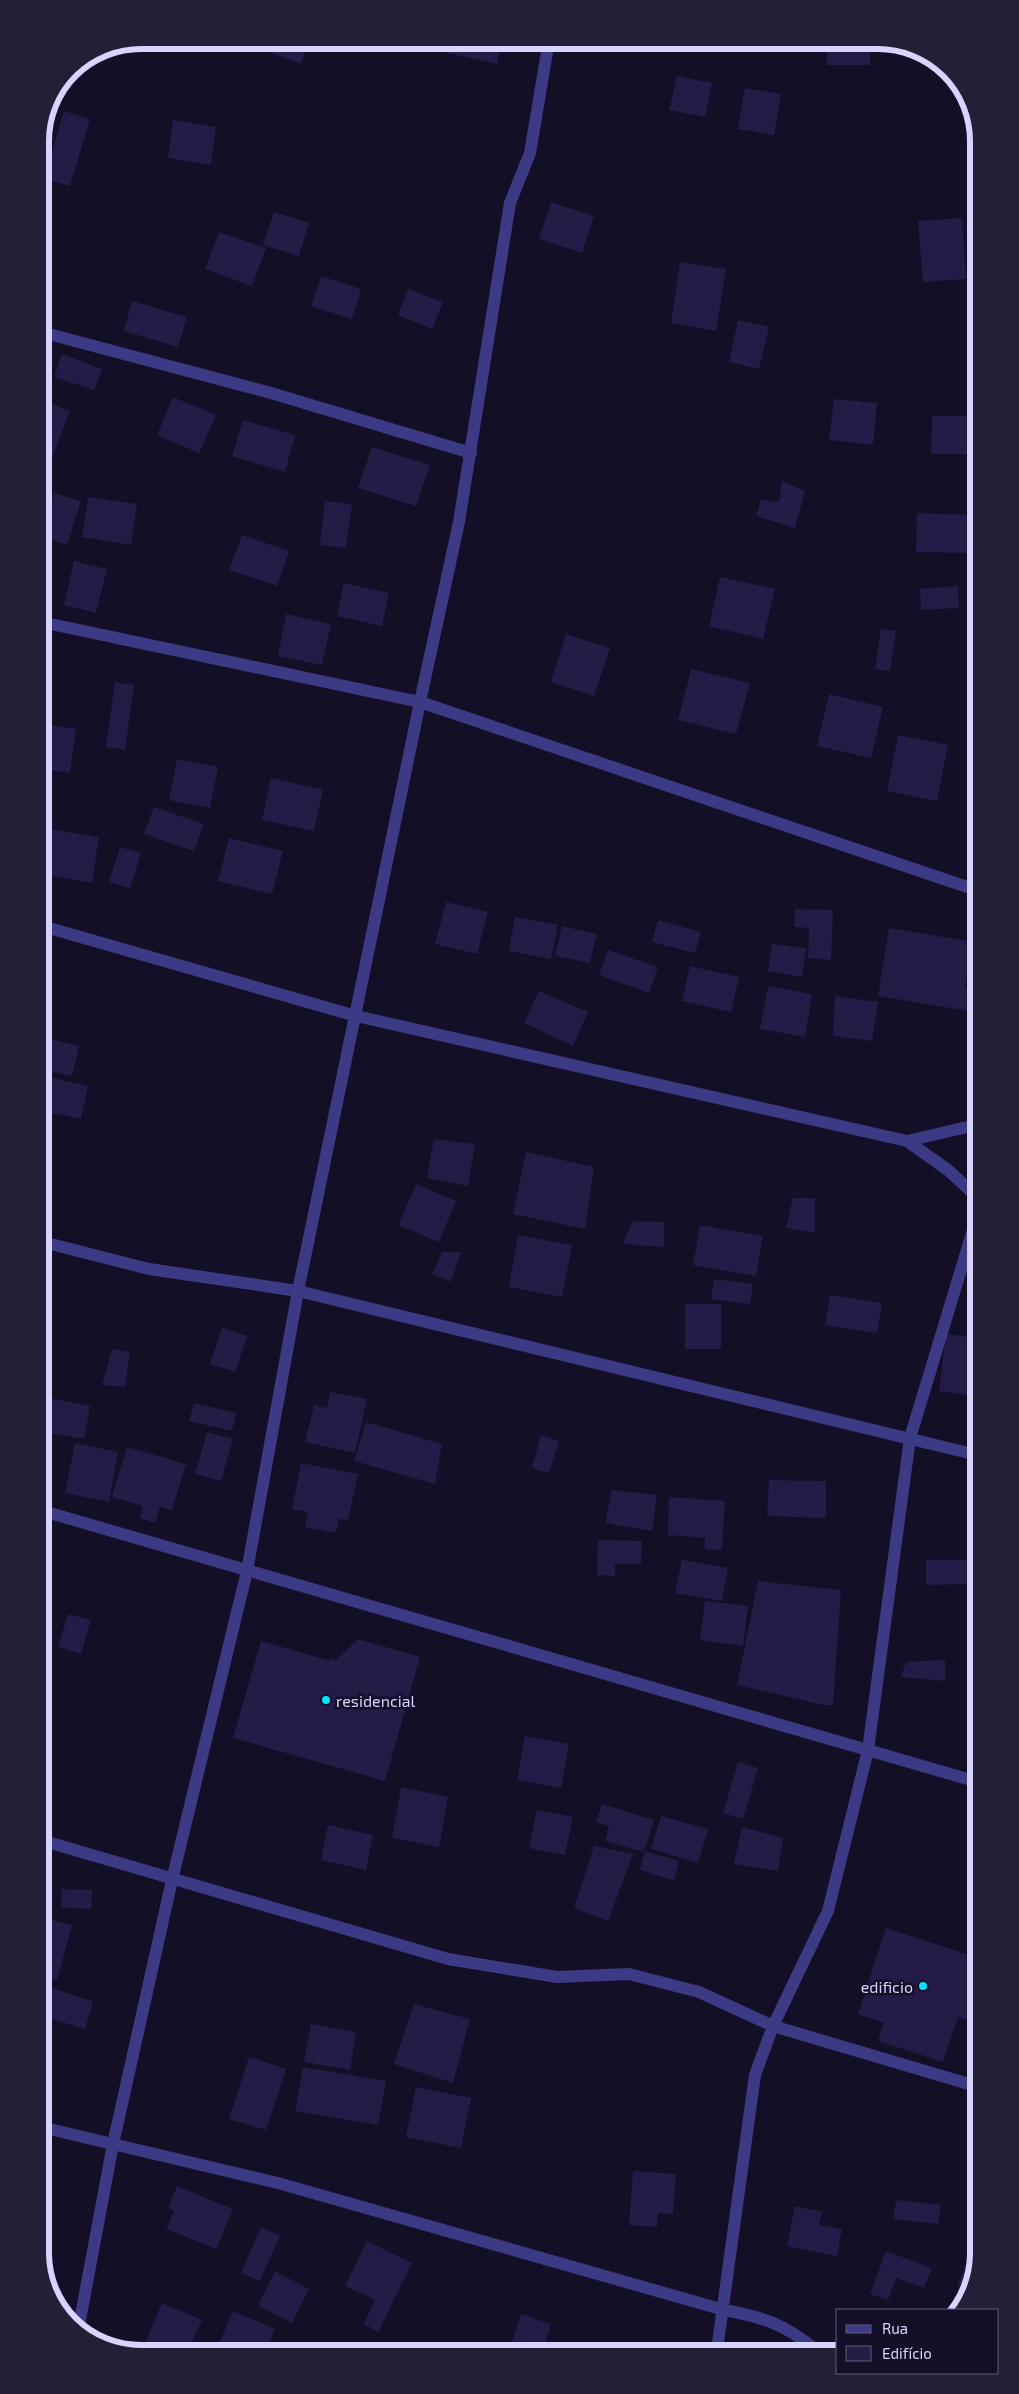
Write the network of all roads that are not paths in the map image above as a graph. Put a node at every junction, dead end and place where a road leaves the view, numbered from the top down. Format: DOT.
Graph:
graph roads {
  1 [pos="547,49"];
  2 [pos="49,334"];
  3 [pos="471,453"];
  4 [pos="49,624"];
  5 [pos="420,702"];
  6 [pos="970,888"];
  7 [pos="49,928"];
  8 [pos="356,1016"];
  9 [pos="970,1126"];
  10 [pos="907,1140"];
  11 [pos="970,1190"];
  12 [pos="970,1240"];
  13 [pos="49,1244"];
  14 [pos="298,1292"];
  15 [pos="910,1438"];
  16 [pos="970,1453"];
  17 [pos="49,1512"];
  18 [pos="247,1571"];
  19 [pos="868,1750"];
  20 [pos="970,1780"];
  21 [pos="49,1843"];
  22 [pos="172,1880"];
  23 [pos="774,2026"];
  24 [pos="970,2085"];
  25 [pos="49,2129"];
  26 [pos="113,2144"];
  27 [pos="724,2310"];
  28 [pos="80,2322"];
  29 [pos="718,2345"];
  30 [pos="810,2345"];
  1 -- 3 [label="street"];
  2 -- 3 [label="street"];
  3 -- 5 [label="street"];
  4 -- 5 [label="street"];
  5 -- 6 [label="street"];
  5 -- 8 [label="street"];
  7 -- 8 [label="street"];
  8 -- 10 [label="street"];
  8 -- 14 [label="street"];
  9 -- 10 [label="street"];
  10 -- 11 [label="street"];
  12 -- 15 [label="street"];
  13 -- 14 [label="street"];
  14 -- 15 [label="street"];
  14 -- 18 [label="street"];
  15 -- 16 [label="street"];
  15 -- 19 [label="street"];
  17 -- 18 [label="street"];
  18 -- 19 [label="street"];
  18 -- 22 [label="street"];
  19 -- 20 [label="street"];
  19 -- 23 [label="street"];
  21 -- 22 [label="street"];
  22 -- 23 [label="street"];
  22 -- 26 [label="street"];
  23 -- 24 [label="street"];
  23 -- 27 [label="street"];
  25 -- 26 [label="street"];
  26 -- 27 [label="street"];
  26 -- 28 [label="street"];
  27 -- 29 [label="street"];
  27 -- 30 [label="street"];
}
